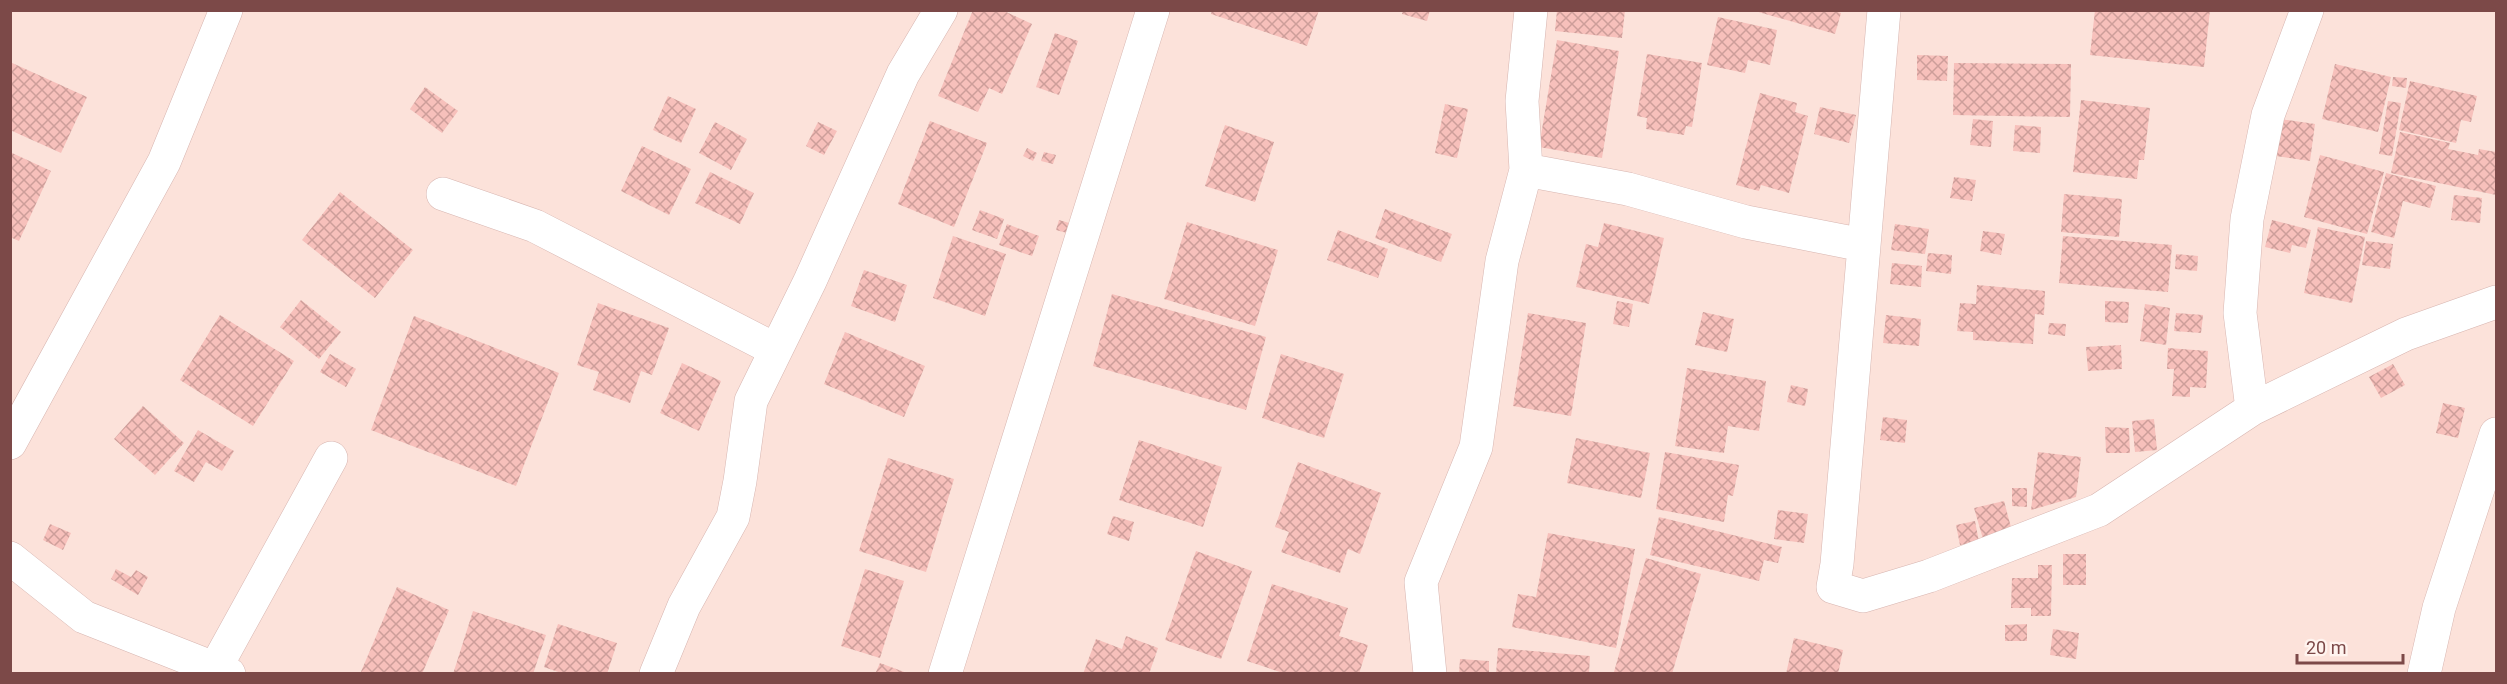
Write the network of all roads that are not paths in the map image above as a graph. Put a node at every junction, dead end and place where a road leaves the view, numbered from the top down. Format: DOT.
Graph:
graph roads {
  1 [pos="226,10"];
  2 [pos="941,10"];
  3 [pos="1153,10"];
  4 [pos="1531,10"];
  5 [pos="1884,10"];
  6 [pos="2307,10"];
  7 [pos="1526,170"];
  8 [pos="443,194"];
  9 [pos="1863,245"];
  10 [pos="2496,302"];
  11 [pos="776,350"];
  12 [pos="2252,409"];
  13 [pos="2496,434"];
  14 [pos="10,443"];
  15 [pos="331,458"];
  16 [pos="10,558"];
  17 [pos="219,671"];
  18 [pos="656,674"];
  19 [pos="945,674"];
  20 [pos="1430,674"];
  21 [pos="2424,674"];
  1 -- 14 [label="street"];
  2 -- 11 [label="street"];
  3 -- 19 [label="street"];
  4 -- 7 [label="street"];
  5 -- 9 [label="street"];
  6 -- 12 [label="street"];
  7 -- 9 [label="street"];
  7 -- 20 [label="street"];
  8 -- 11 [label="street"];
  9 -- 12 [label="street"];
  10 -- 12 [label="street"];
  11 -- 18 [label="street"];
  13 -- 21 [label="street"];
  15 -- 17 [label="street"];
  16 -- 17 [label="street"];
}
